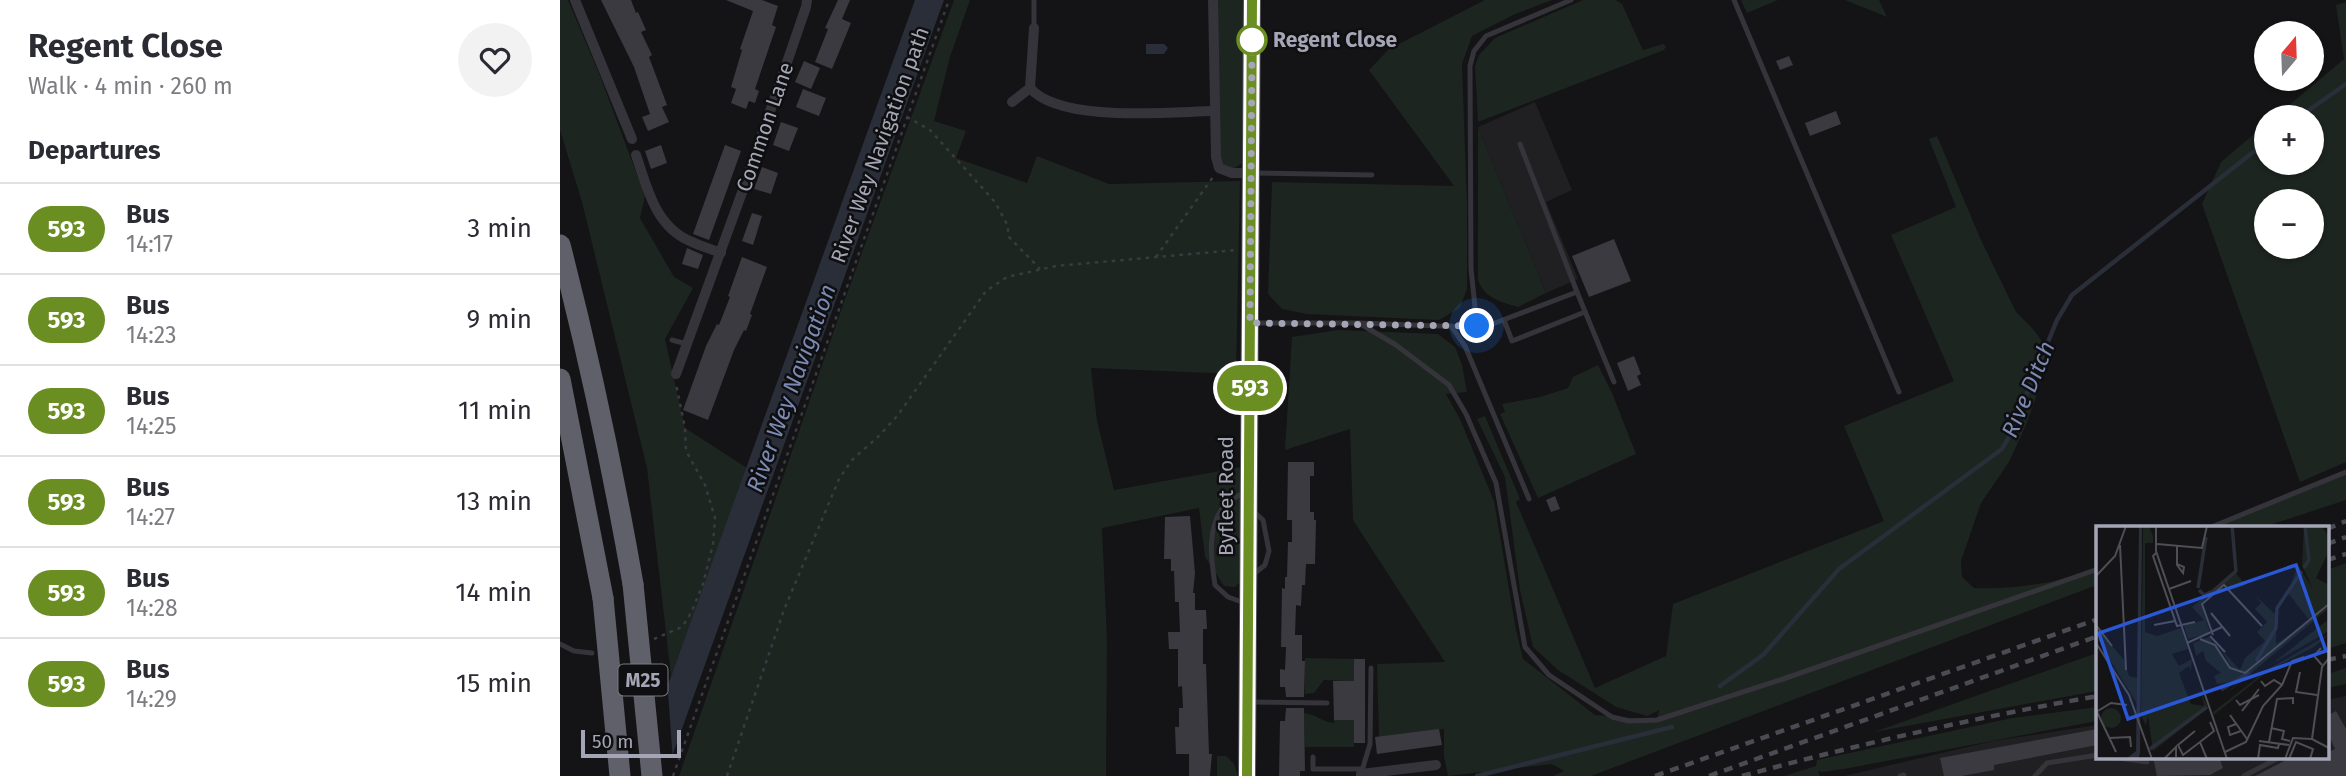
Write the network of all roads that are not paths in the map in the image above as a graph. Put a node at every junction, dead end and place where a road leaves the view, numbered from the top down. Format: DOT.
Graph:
graph roads {
  1 [pos="575,0"];
  2 [pos="807,0"];
  3 [pos="1034,0"];
  4 [pos="1213,0"];
  5 [pos="1252,0"];
  6 [pos="1571,0"];
  7 [pos="1734,0"];
  8 [pos="1034,28"];
  9 [pos="1030,88"];
  10 [pos="1012,102"];
  11 [pos="1213,111"];
  12 [pos="632,139"];
  13 [pos="1520,145"];
  14 [pos="636,155"];
  15 [pos="1251,173"];
  16 [pos="1372,175"];
  17 [pos="560,245"];
  18 [pos="721,253"];
  19 [pos="1577,292"];
  20 [pos="1585,312"];
  21 [pos="1504,320"];
  22 [pos="1250,323"];
  23 [pos="1359,323"];
  24 [pos="1451,326"];
  25 [pos="1477,326"];
  26 [pos="673,340"];
  27 [pos="687,344"];
  28 [pos="676,374"];
  29 [pos="560,379"];
  30 [pos="1614,382"];
  31 [pos="1899,392"];
  32 [pos="2346,472"];
  33 [pos="1249,499"];
  34 [pos="1529,499"];
  35 [pos="2211,526"];
  36 [pos="2096,570"];
  37 [pos="1248,604"];
  38 [pos="560,644"];
  39 [pos="592,653"];
  40 [pos="1371,668"];
  41 [pos="1248,702"];
  42 [pos="1326,703"];
  43 [pos="2096,755"];
  44 [pos="1313,757"];
  45 [pos="2118,758"];
  46 [pos="2278,758"];
  47 [pos="2147,762"];
  48 [pos="1436,765"];
  49 [pos="1362,773"];
  50 [pos="620,776"];
  51 [pos="652,776"];
  52 [pos="1247,776"];
  53 [pos="2035,776"];
  54 [pos="2244,776"];
  1 -- 12 [label="street"];
  2 -- 18 [label="street, Common Lane"];
  3 -- 8 [label="lane"];
  4 -- 11 [label="street"];
  5 -- 15 [label="main road, Byfleet Road"];
  6 -- 25 [label="lane"];
  7 -- 31 [label="lane"];
  8 -- 9 [label="street"];
  9 -- 10 [label="street"];
  9 -- 11 [label="street"];
  11 -- 15 [label="street"];
  13 -- 19 [label="lane"];
  14 -- 18 [label="street"];
  15 -- 16 [label="lane"];
  15 -- 22 [label="main road, Byfleet Road"];
  17 -- 51 [label="highway, M25, bridge"];
  18 -- 27 [label="street, Common Lane"];
  19 -- 20 [label="lane"];
  19 -- 21 [label="lane"];
  20 -- 21 [label="lane"];
  20 -- 30 [label="lane"];
  21 -- 25 [label="lane"];
  22 -- 23 [label="lane"];
  22 -- 33 [label="main road, Byfleet Road"];
  23 -- 24 [label="lane"];
  23 -- 36 [label="lane"];
  24 -- 25 [label="lane"];
  24 -- 34 [label="lane"];
  26 -- 27 [label="lane"];
  27 -- 28 [label="street, Common Lane"];
  29 -- 50 [label="highway, M25, bridge"];
  32 -- 35 [label="lane"];
  33 -- 37 [label="main road, Byfleet Road"];
  33 -- 37 [label="lane"];
  37 -- 41 [label="main road, Byfleet Road"];
  38 -- 39 [label="lane"];
  40 -- 49 [label="lane"];
  41 -- 42 [label="lane"];
  41 -- 52 [label="main road, Byfleet Road"];
  43 -- 53 [label="lane"];
  44 -- 49 [label="lane"];
  45 -- 47 [label="lane"];
  46 -- 54 [label="lane"];
  48 -- 49 [label="street"];
}
